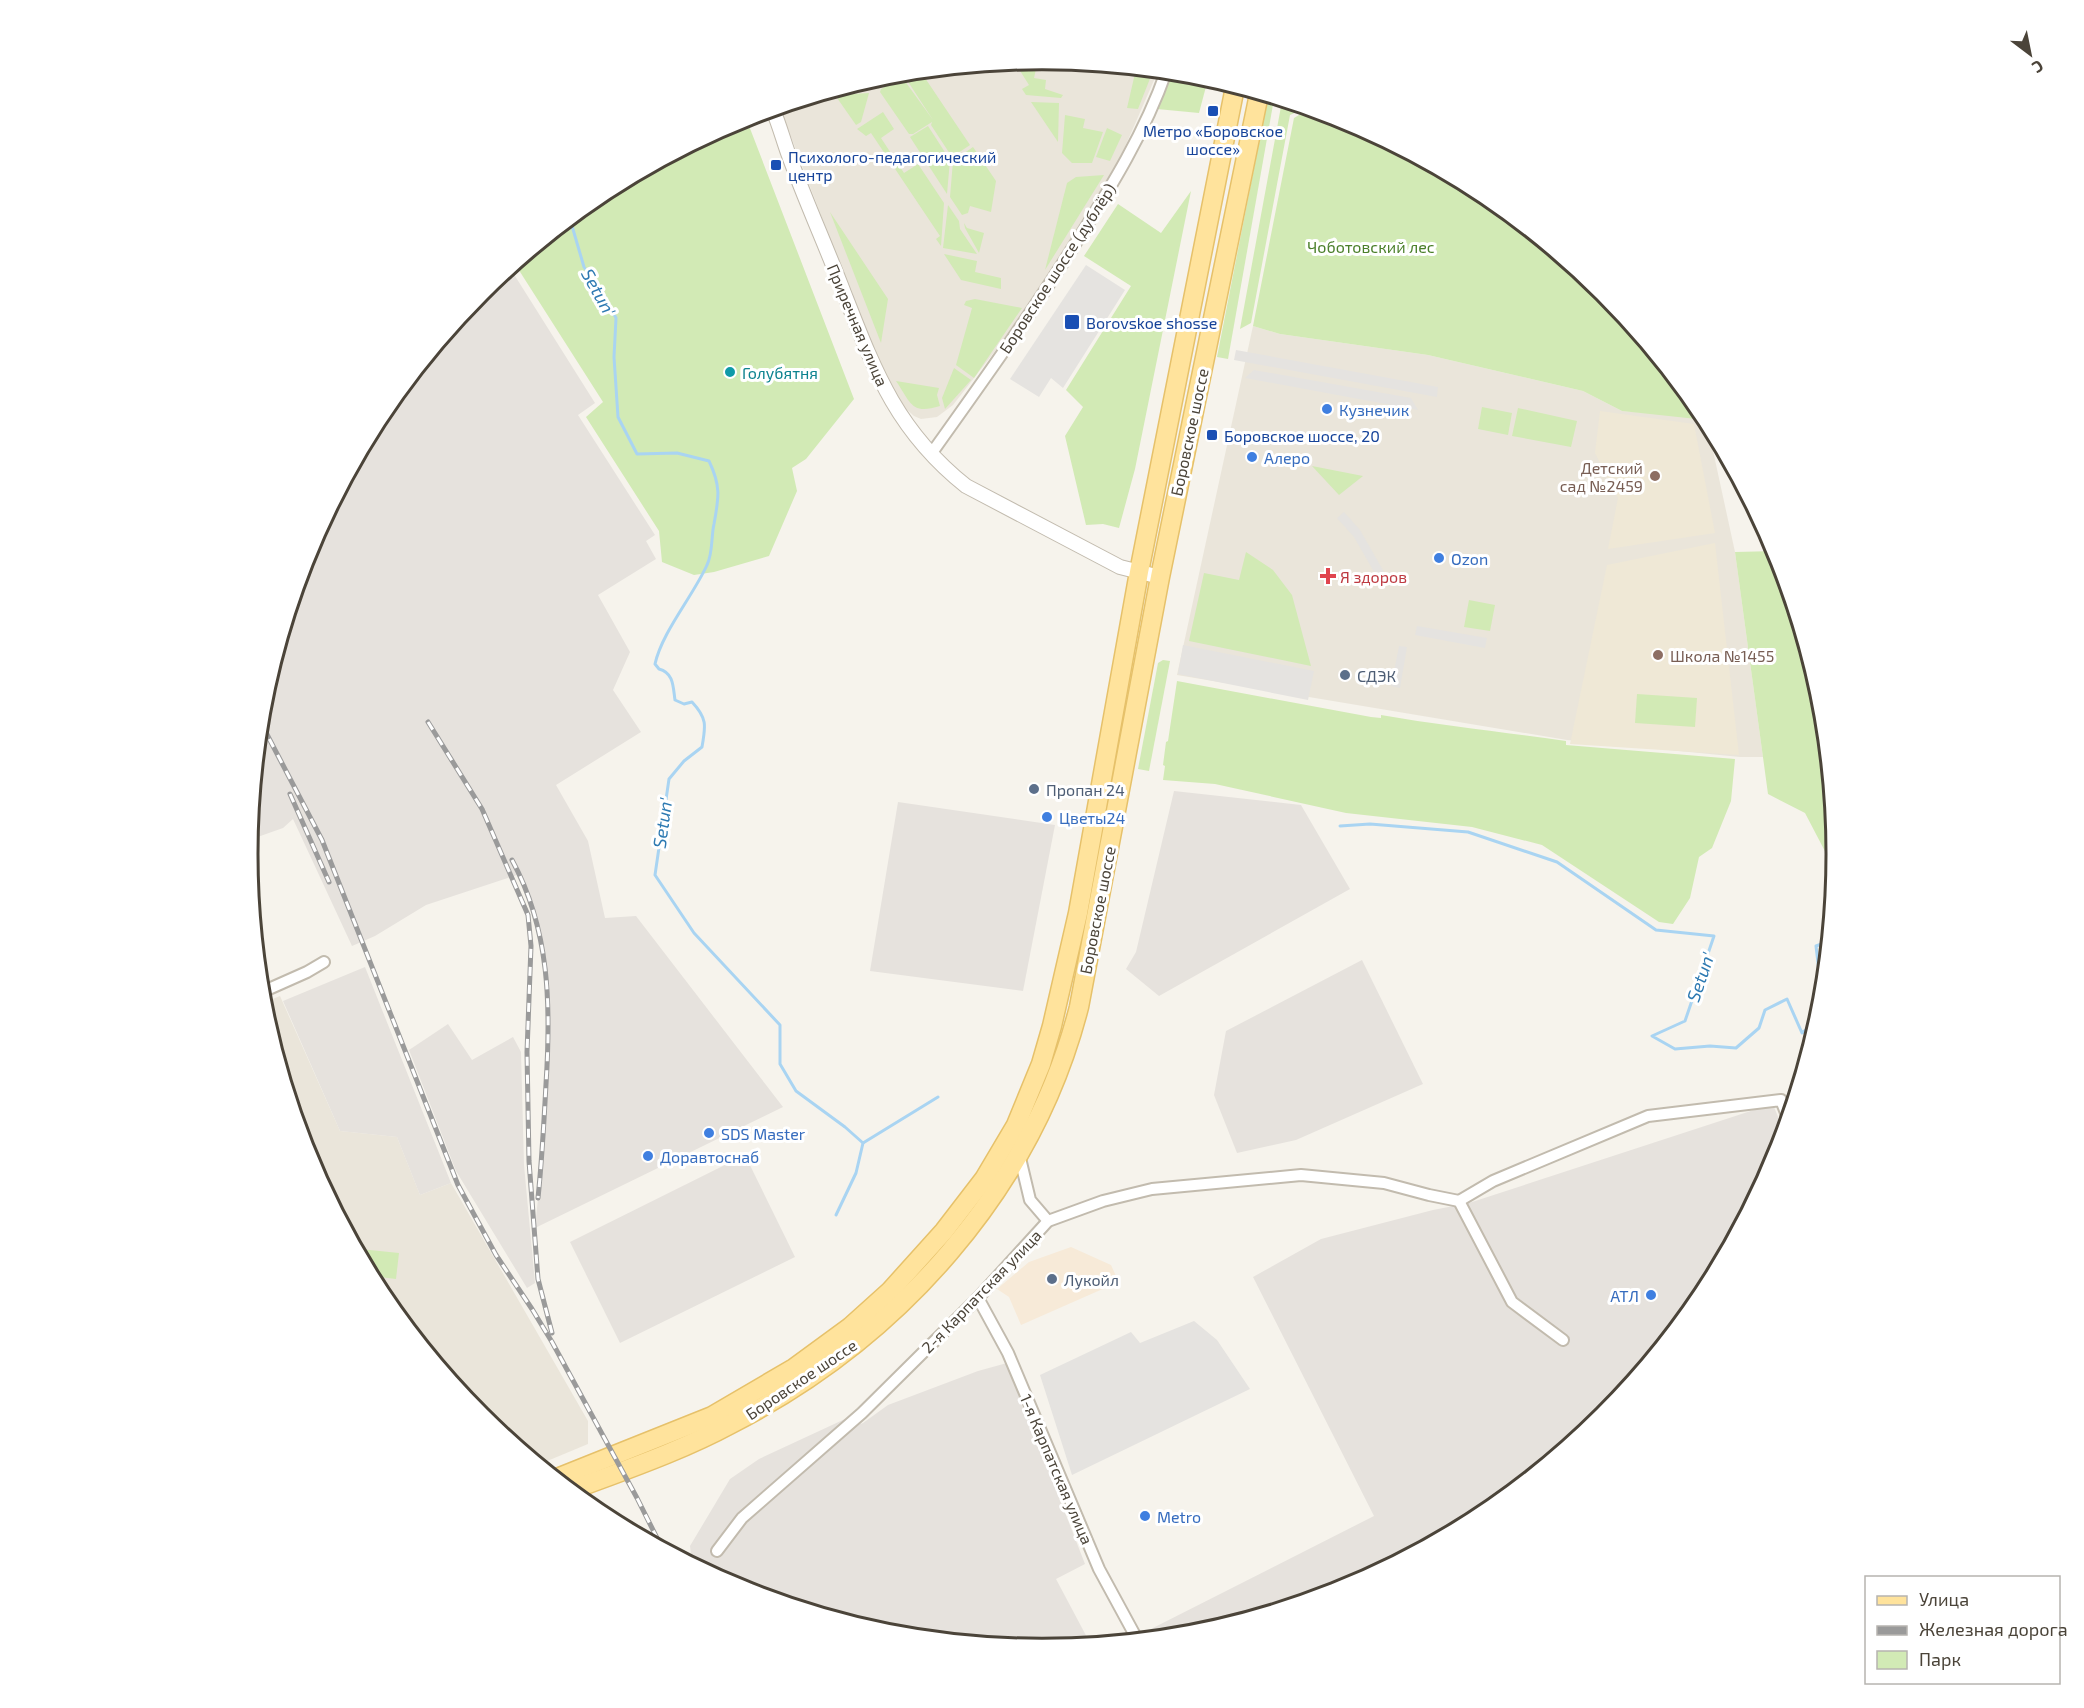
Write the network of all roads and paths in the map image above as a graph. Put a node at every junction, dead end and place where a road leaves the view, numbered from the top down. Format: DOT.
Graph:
graph roads {
  1 [pos="1162,80"];
  2 [pos="1234,94"];
  3 [pos="1257,101"];
  4 [pos="776,117"];
  5 [pos="931,454"];
  6 [pos="1139,572"];
  7 [pos="1160,577"];
  8 [pos="324,962"];
  9 [pos="271,988"];
  10 [pos="1784,1107"];
  11 [pos="1019,1154"];
  12 [pos="1459,1201"];
  13 [pos="1048,1221"];
  14 [pos="978,1298"];
  15 [pos="1563,1340"];
  16 [pos="564,1475"];
  17 [pos="580,1487"];
  18 [pos="717,1551"];
  19 [pos="1133,1632"];
  1 -- 5 [label="street, Боровское шоссе (дублёр)"];
  2 -- 6 [label="main road, Боровское шоссе"];
  3 -- 7 [label="main road, Боровское шоссе"];
  4 -- 5 [label="street, Приречная улица"];
  5 -- 6 [label="street, Приречная улица"];
  6 -- 7 [label="street, Приречная улица"];
  6 -- 16 [label="main road, Боровское шоссе"];
  7 -- 11 [label="main road, Боровское шоссе"];
  8 -- 9 [label="street"];
  10 -- 12 [label="street"];
  11 -- 13 [label="street"];
  11 -- 17 [label="main road, Боровское шоссе"];
  12 -- 13 [label="street, 2-я Карпатская улица"];
  12 -- 15 [label="street"];
  13 -- 14 [label="street, 2-я Карпатская улица"];
  14 -- 18 [label="street, 2-я Карпатская улица"];
  14 -- 19 [label="street, 1-я Карпатская улица"];
}
